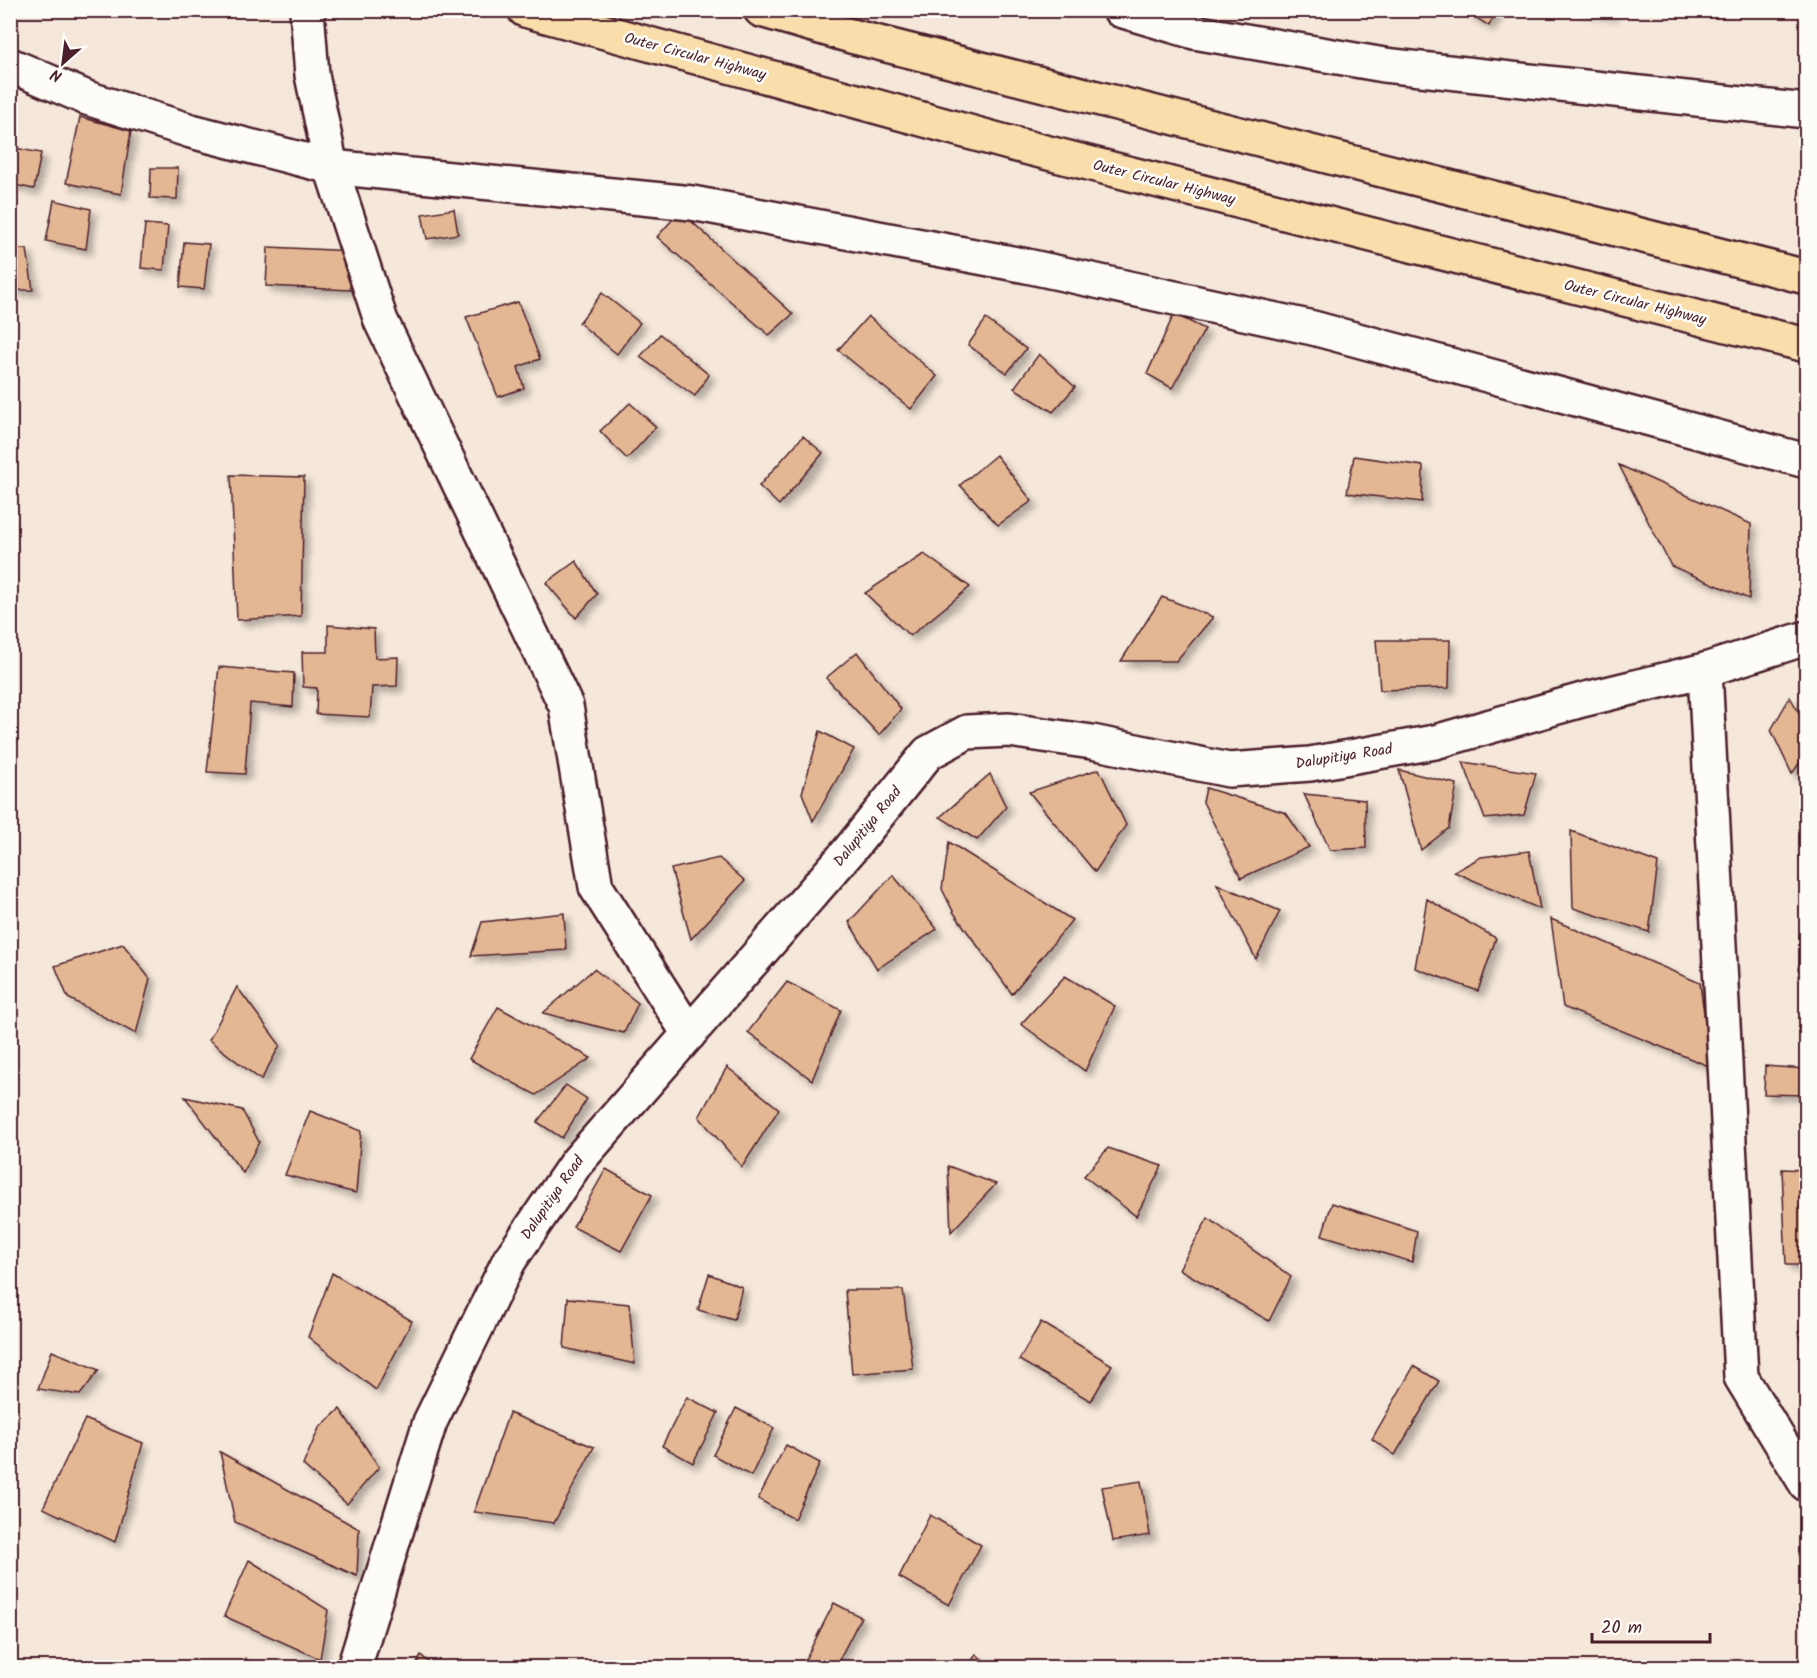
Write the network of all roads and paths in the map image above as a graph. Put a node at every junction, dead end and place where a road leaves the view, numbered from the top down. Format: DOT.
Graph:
graph roads {
  1 [pos="307,10"];
  2 [pos="525,10"];
  3 [pos="761,10"];
  4 [pos="1120,10"];
  5 [pos="10,65"];
  6 [pos="1806,111"];
  7 [pos="331,167"];
  8 [pos="1806,277"];
  9 [pos="1806,345"];
  10 [pos="1806,461"];
  11 [pos="1806,638"];
  12 [pos="1705,670"];
  13 [pos="689,1034"];
  14 [pos="1806,1484"];
  15 [pos="354,1668"];
  1 -- 7 [label="street"];
  2 -- 9 [label="highway, Outer Circular Highway"];
  3 -- 8 [label="highway"];
  4 -- 6 [label="street"];
  5 -- 7 [label="street"];
  7 -- 10 [label="street"];
  7 -- 13 [label="street"];
  11 -- 12 [label="street, Dalupitiya Road"];
  12 -- 13 [label="street, Dalupitiya Road"];
  12 -- 14 [label="street"];
  13 -- 15 [label="street, Dalupitiya Road"];
}
